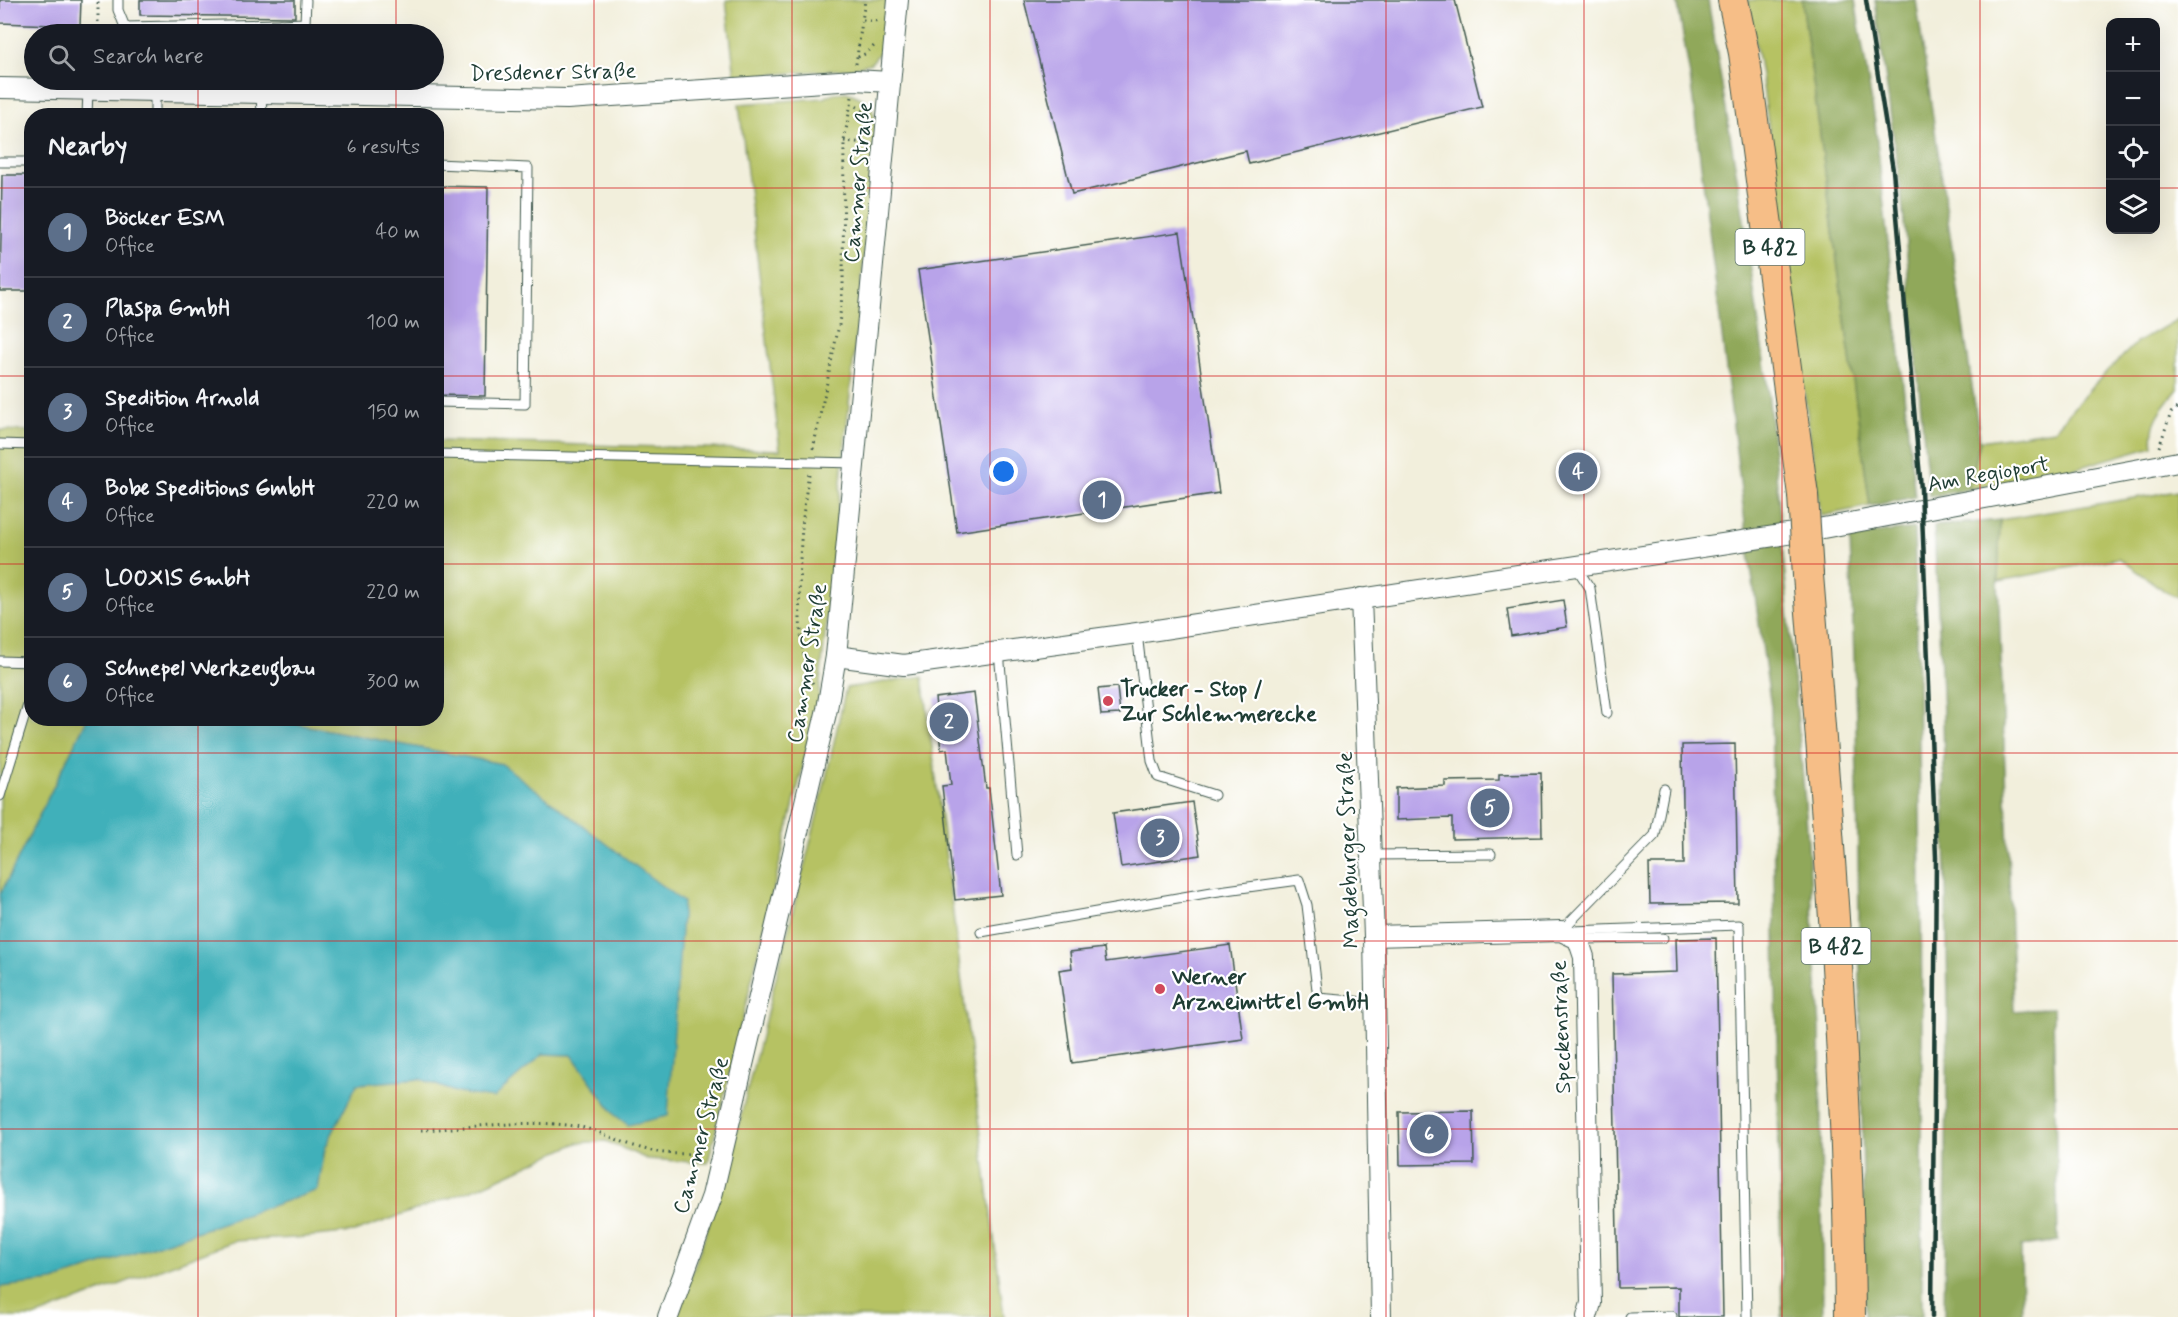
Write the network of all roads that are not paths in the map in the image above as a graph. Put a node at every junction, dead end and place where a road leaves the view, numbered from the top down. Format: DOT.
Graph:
graph roads {
  1 [pos="118,0"];
  2 [pos="306,0"];
  3 [pos="898,0"];
  4 [pos="1733,0"];
  5 [pos="124,24"];
  6 [pos="280,24"];
  7 [pos="890,82"];
  8 [pos="0,88"];
  9 [pos="24,89"];
  10 [pos="88,90"];
  11 [pos="274,91"];
  12 [pos="156,92"];
  13 [pos="87,108"];
  14 [pos="155,108"];
  15 [pos="266,108"];
  16 [pos="0,162"];
  17 [pos="24,162"];
  18 [pos="444,164"];
  19 [pos="444,402"];
  20 [pos="0,444"];
  21 [pos="24,445"];
  22 [pos="444,454"];
  23 [pos="2178,462"];
  24 [pos="856,463"];
  25 [pos="1576,567"];
  26 [pos="1361,598"];
  27 [pos="1137,633"];
  28 [pos="999,652"];
  29 [pos="836,656"];
  30 [pos="0,662"];
  31 [pos="24,662"];
  32 [pos="1607,712"];
  33 [pos="24,718"];
  34 [pos="1664,789"];
  35 [pos="1214,795"];
  36 [pos="0,796"];
  37 [pos="1491,854"];
  38 [pos="1017,855"];
  39 [pos="1371,855"];
  40 [pos="981,932"];
  41 [pos="1569,935"];
  42 [pos="1374,936"];
  43 [pos="1663,938"];
  44 [pos="1376,1003"];
  45 [pos="1672,1316"];
  46 [pos="668,1317"];
  47 [pos="1382,1317"];
  48 [pos="1587,1317"];
  49 [pos="1630,1317"];
  50 [pos="1747,1317"];
  51 [pos="1850,1317"];
  1 -- 5 [label="lane"];
  2 -- 6 [label="lane"];
  3 -- 7 [label="street, Cammer Straße"];
  4 -- 51 [label="main road, B 482, bridge"];
  7 -- 11 [label="street, Dresdener Straße"];
  7 -- 24 [label="street, Cammer Straße"];
  8 -- 9 [label="street, Dresdener Straße"];
  10 -- 12 [label="street, Dresdener Straße"];
  10 -- 13 [label="lane"];
  11 -- 12 [label="street, Dresdener Straße"];
  11 -- 15 [label="lane"];
  12 -- 14 [label="lane"];
  16 -- 17 [label="lane"];
  18 -- 19 [label="lane"];
  20 -- 21 [label="lane"];
  22 -- 24 [label="lane"];
  23 -- 25 [label="street, Am Regioport"];
  24 -- 29 [label="street, Cammer Straße"];
  25 -- 26 [label="street"];
  25 -- 32 [label="lane"];
  26 -- 27 [label="street"];
  26 -- 39 [label="street, Magdeburger Straße"];
  27 -- 28 [label="street"];
  27 -- 35 [label="lane"];
  28 -- 29 [label="street"];
  28 -- 38 [label="lane"];
  29 -- 46 [label="street, Cammer Straße"];
  30 -- 31 [label="lane"];
  33 -- 36 [label="lane"];
  34 -- 41 [label="lane"];
  37 -- 39 [label="lane"];
  39 -- 42 [label="street, Magdeburger Straße"];
  40 -- 44 [label="lane"];
  41 -- 42 [label="street, Speckenstraße"];
  41 -- 43 [label="lane"];
  41 -- 48 [label="street, Speckenstraße"];
  41 -- 50 [label="lane"];
  42 -- 44 [label="street, Magdeburger Straße"];
  44 -- 47 [label="street, Magdeburger Straße"];
  45 -- 49 [label="lane"];
}
